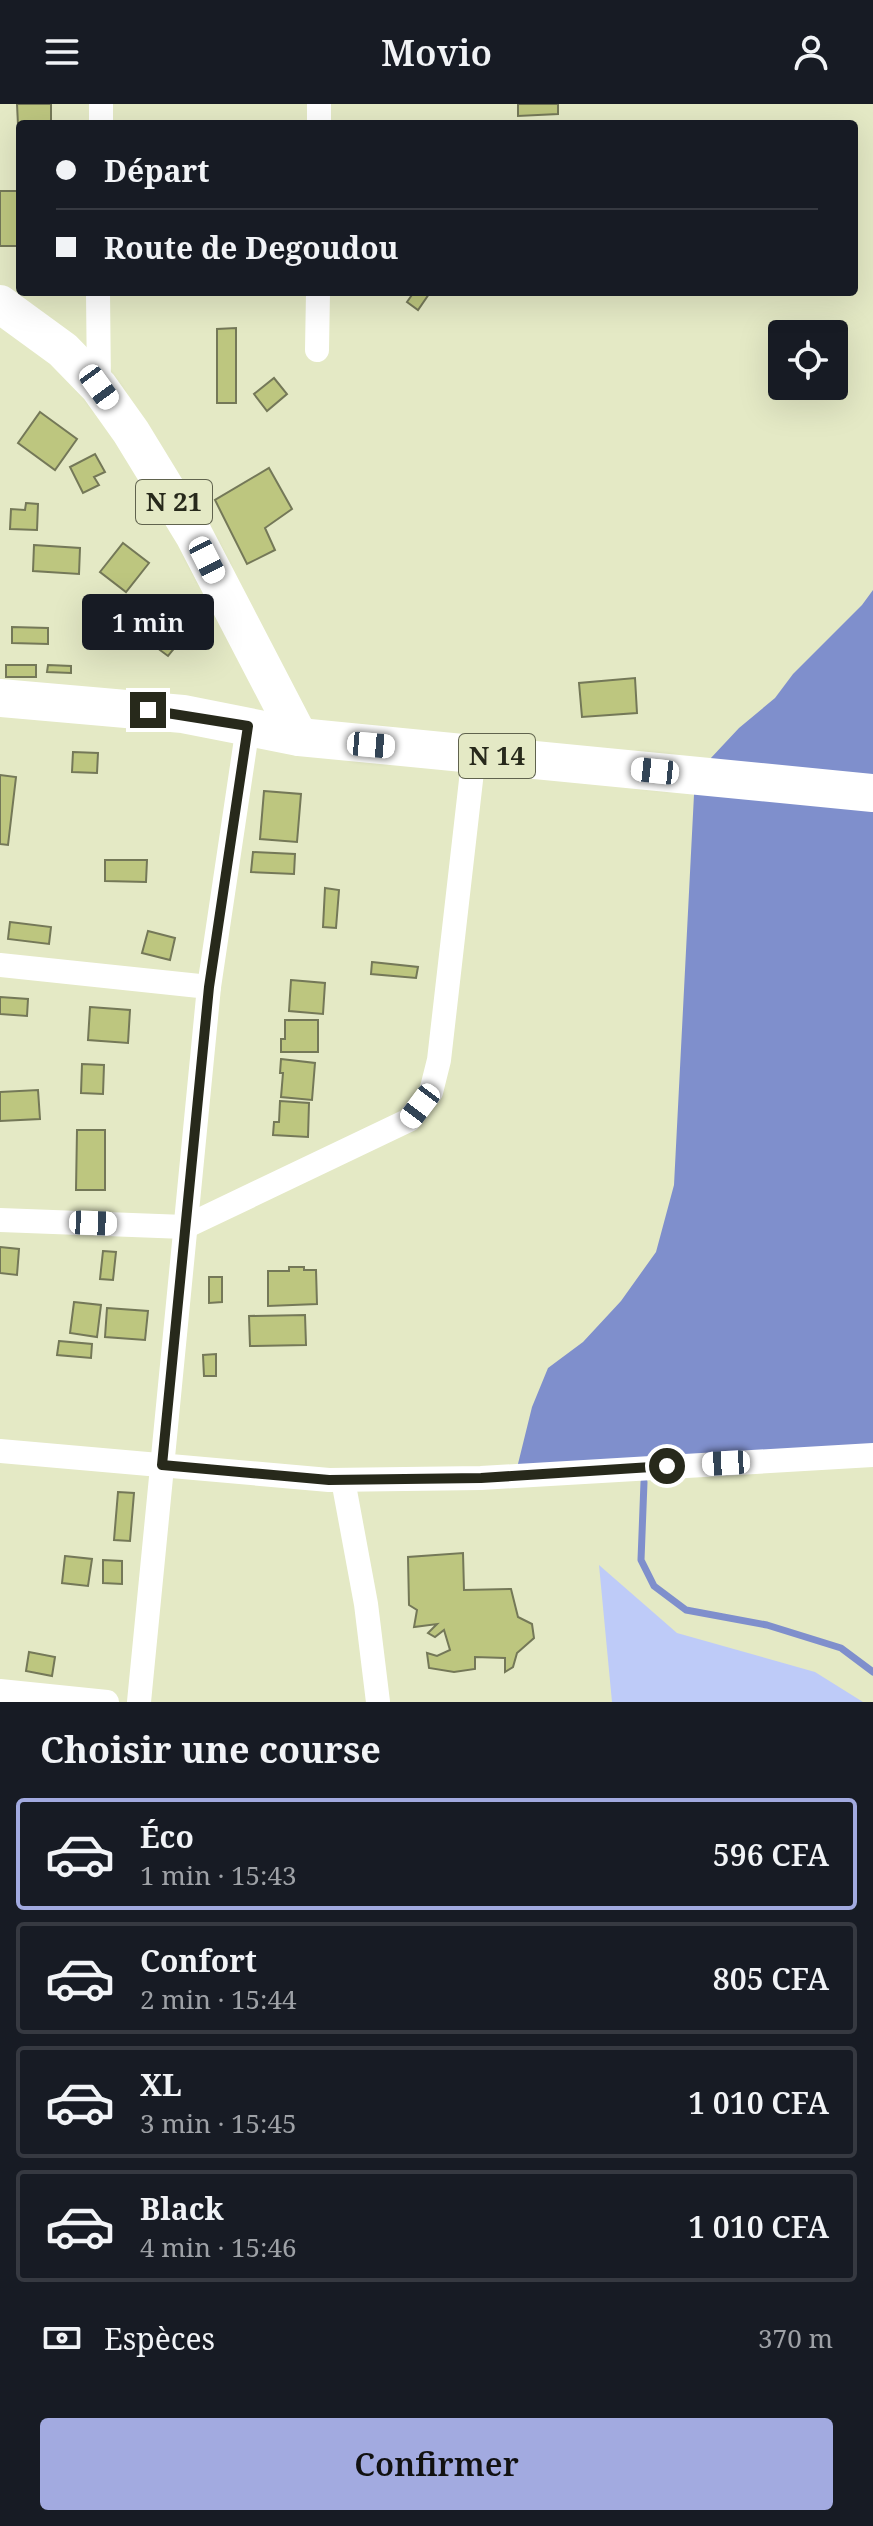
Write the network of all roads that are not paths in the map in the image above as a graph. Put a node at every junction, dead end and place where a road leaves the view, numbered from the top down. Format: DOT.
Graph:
graph roads {
  1 [pos="98,296"];
  2 [pos="318,296"];
  3 [pos="0,304"];
  4 [pos="317,350"];
  5 [pos="99,387"];
  6 [pos="0,698"];
  7 [pos="0,717"];
  8 [pos="240,725"];
  9 [pos="299,737"];
  10 [pos="474,754"];
  11 [pos="873,793"];
  12 [pos="0,965"];
  13 [pos="209,987"];
  14 [pos="0,1220"];
  15 [pos="185,1227"];
  16 [pos="0,1451"];
  17 [pos="873,1455"];
  18 [pos="162,1465"];
  19 [pos="343,1480"];
  20 [pos="0,1691"];
  21 [pos="107,1702"];
  22 [pos="139,1702"];
  23 [pos="378,1702"];
  1 -- 5 [label="street"];
  2 -- 4 [label="street"];
  3 -- 5 [label="main road, N 21"];
  5 -- 9 [label="main road, N 21"];
  6 -- 8 [label="main road, N 14"];
  7 -- 8 [label="main road, N 14"];
  8 -- 9 [label="main road, N 14"];
  8 -- 13 [label="street"];
  9 -- 10 [label="main road, N 14"];
  10 -- 11 [label="main road, N 14"];
  10 -- 15 [label="street"];
  12 -- 13 [label="street"];
  13 -- 15 [label="street"];
  14 -- 15 [label="street"];
  15 -- 18 [label="street"];
  16 -- 18 [label="street"];
  17 -- 19 [label="street"];
  18 -- 19 [label="street"];
  18 -- 22 [label="street"];
  19 -- 23 [label="street"];
  20 -- 21 [label="street"];
}
